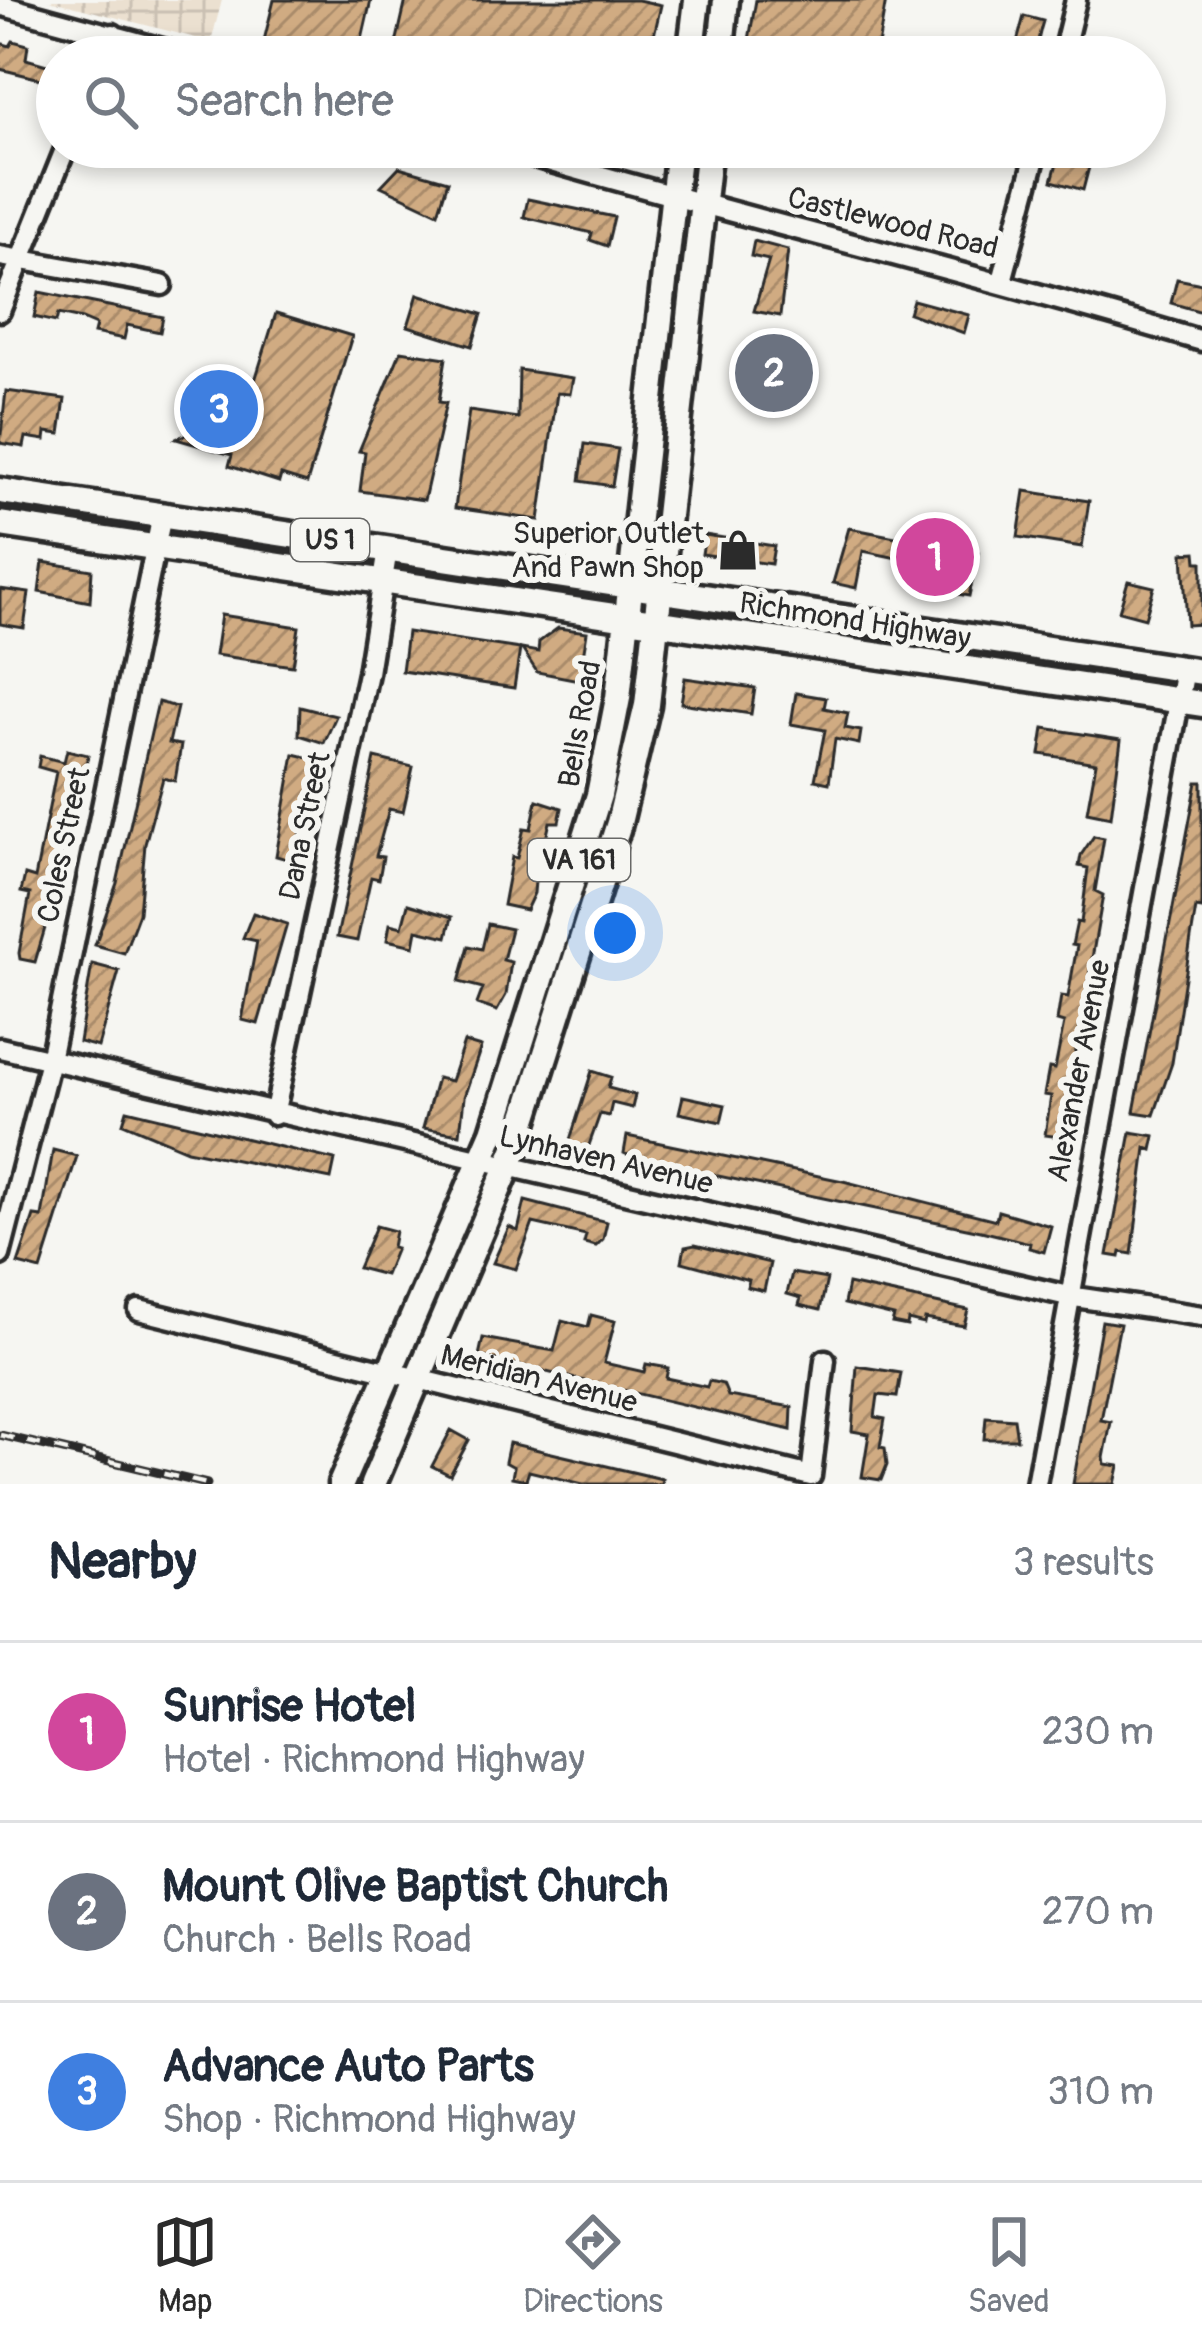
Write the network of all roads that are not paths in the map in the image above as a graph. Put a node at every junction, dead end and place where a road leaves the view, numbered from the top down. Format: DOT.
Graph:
graph roads {
  1 [pos="698,0"];
  2 [pos="726,0"];
  3 [pos="1076,0"];
  4 [pos="0,5"];
  5 [pos="113,34"];
  6 [pos="120,36"];
  7 [pos="693,36"];
  8 [pos="722,36"];
  9 [pos="1067,36"];
  10 [pos="55,168"];
  11 [pos="572,168"];
  12 [pos="678,168"];
  13 [pos="707,168"];
  14 [pos="1032,168"];
  15 [pos="674,198"];
  16 [pos="703,206"];
  17 [pos="10,256"];
  18 [pos="1002,281"];
  19 [pos="162,285"];
  20 [pos="0,311"];
  21 [pos="1202,341"];
  22 [pos="0,491"];
  23 [pos="163,515"];
  24 [pos="0,524"];
  25 [pos="156,548"];
  26 [pos="388,549"];
  27 [pos="383,582"];
  28 [pos="631,584"];
  29 [pos="659,589"];
  30 [pos="628,616"];
  31 [pos="656,621"];
  32 [pos="1193,670"];
  33 [pos="1190,702"];
  34 [pos="0,1048"];
  35 [pos="50,1060"];
  36 [pos="274,1115"];
  37 [pos="482,1162"];
  38 [pos="509,1168"];
  39 [pos="0,1255"];
  40 [pos="1068,1296"];
  41 [pos="139,1310"];
  42 [pos="1202,1316"];
  43 [pos="825,1360"];
  44 [pos="390,1373"];
  45 [pos="418,1380"];
  46 [pos="341,1484"];
  47 [pos="373,1484"];
  48 [pos="1036,1484"];
  1 -- 7 [label="main road"];
  2 -- 8 [label="main road"];
  3 -- 9 [label="street"];
  4 -- 5 [label="street"];
  5 -- 6 [label="street"];
  10 -- 17 [label="street"];
  11 -- 15 [label="street, Castlewood Road"];
  12 -- 15 [label="main road, Bells Road / VA 161"];
  13 -- 16 [label="main road, Bells Road / VA 161"];
  14 -- 18 [label="street"];
  15 -- 16 [label="street, Castlewood Road"];
  15 -- 28 [label="main road, Bells Road / VA 161"];
  16 -- 18 [label="street, Castlewood Road"];
  16 -- 29 [label="main road, Bells Road / VA 161"];
  17 -- 19 [label="street"];
  17 -- 20 [label="street"];
  18 -- 21 [label="street, Castlewood Road"];
  22 -- 23 [label="main road, Richmond Highway / US 1"];
  23 -- 25 [label="street, Coles Street"];
  23 -- 26 [label="main road, Richmond Highway / US 1"];
  24 -- 25 [label="main road, Richmond Highway / US 1"];
  25 -- 27 [label="main road, Richmond Highway / US 1"];
  25 -- 35 [label="street, Coles Street"];
  26 -- 27 [label="street, Dana Street"];
  26 -- 28 [label="main road, Richmond Highway / US 1"];
  27 -- 30 [label="main road, Richmond Highway / US 1"];
  27 -- 36 [label="street, Dana Street"];
  28 -- 29 [label="main road, Richmond Highway / US 1"];
  28 -- 30 [label="main road, Bells Road / VA 161"];
  29 -- 31 [label="main road, Bells Road / VA 161"];
  29 -- 32 [label="main road, Richmond Highway / US 1"];
  30 -- 31 [label="main road, Richmond Highway / US 1"];
  30 -- 37 [label="main road, Bells Road / VA 161"];
  31 -- 33 [label="main road, Richmond Highway / US 1"];
  31 -- 38 [label="main road, Bells Road / VA 161"];
  32 -- 33 [label="street, Alexander Avenue"];
  33 -- 40 [label="street, Alexander Avenue"];
  34 -- 35 [label="street, Lynhaven Avenue"];
  35 -- 36 [label="street, Lynhaven Avenue"];
  35 -- 39 [label="street, Coles Street"];
  36 -- 37 [label="street, Lynhaven Avenue"];
  37 -- 38 [label="street, Lynhaven Avenue"];
  37 -- 44 [label="main road, Bells Road / VA 161"];
  38 -- 40 [label="street, Lynhaven Avenue"];
  38 -- 45 [label="main road, Bells Road / VA 161"];
  40 -- 42 [label="street, Lynhaven Avenue"];
  40 -- 48 [label="street, Alexander Avenue"];
  41 -- 44 [label="street, Meridian Avenue"];
  43 -- 45 [label="street, Meridian Avenue"];
  44 -- 45 [label="street, Meridian Avenue"];
  44 -- 46 [label="main road, Bells Road / VA 161"];
  45 -- 47 [label="main road, Bells Road / VA 161"];
}
